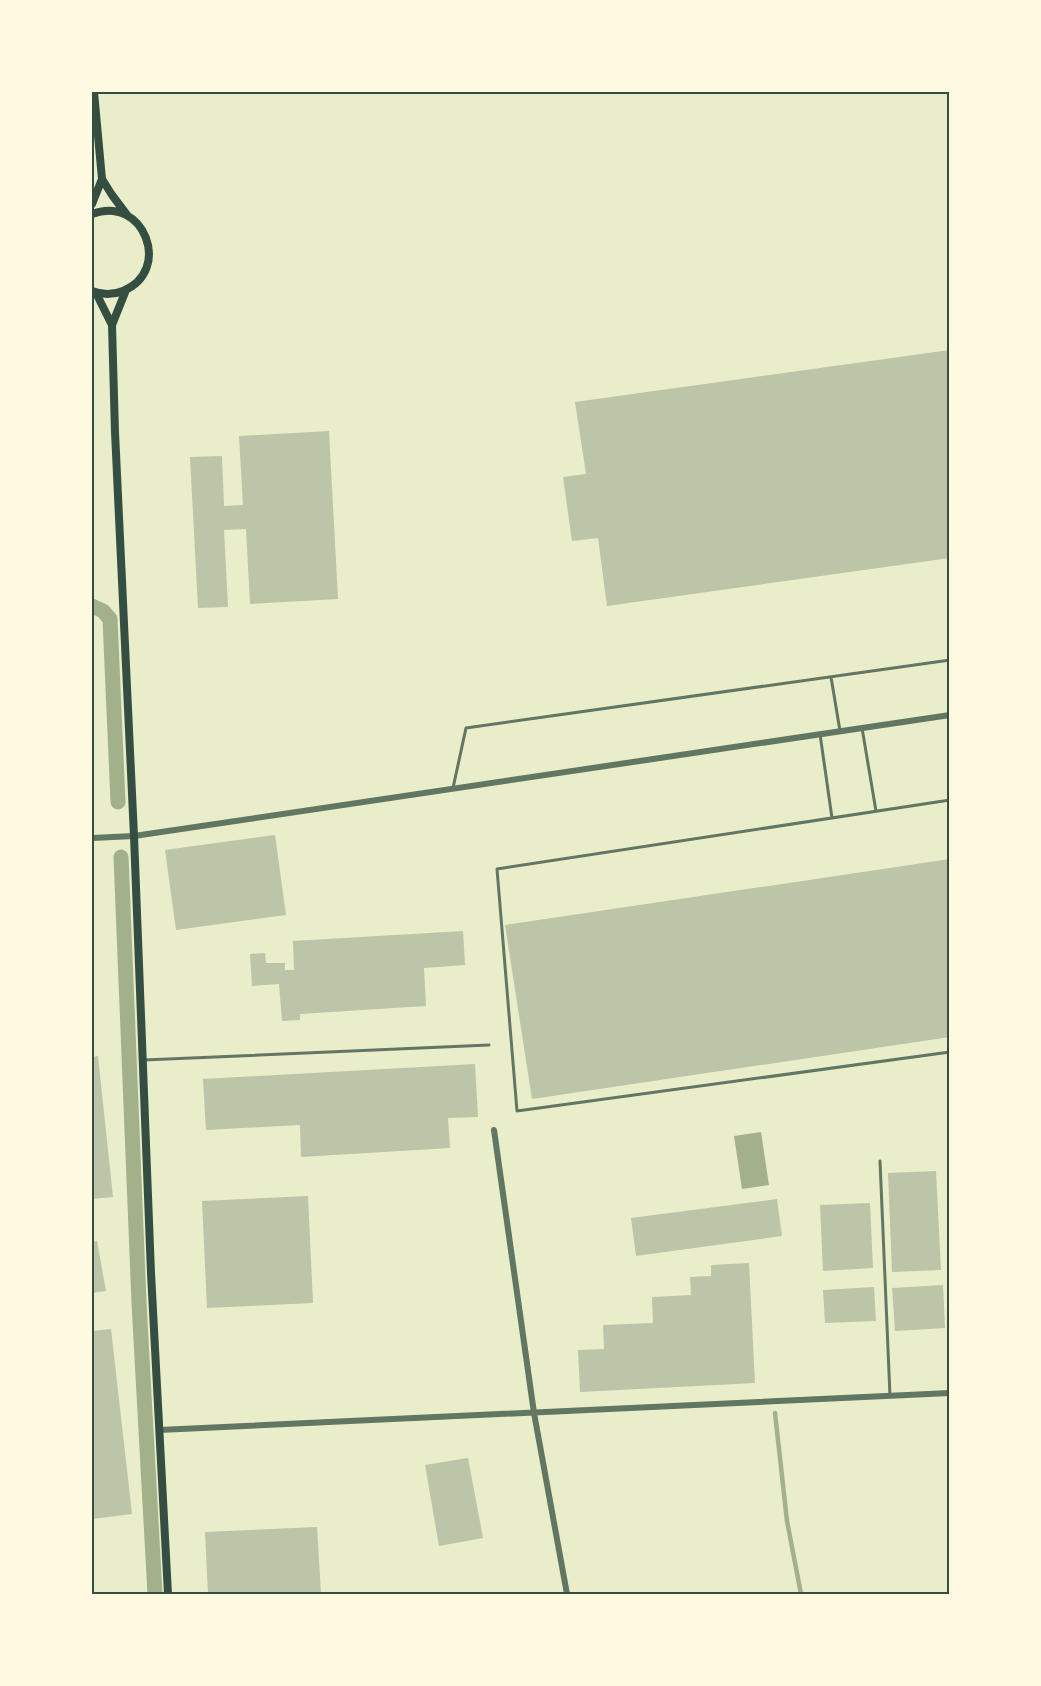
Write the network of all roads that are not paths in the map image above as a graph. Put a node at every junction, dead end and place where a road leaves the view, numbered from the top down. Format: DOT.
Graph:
graph roads {
  1 [pos="94,92"];
  2 [pos="102,178"];
  3 [pos="92,204"];
  4 [pos="92,214"];
  5 [pos="128,216"];
  6 [pos="126,290"];
  7 [pos="94,292"];
  8 [pos="112,325"];
  9 [pos="950,660"];
  10 [pos="831,677"];
  11 [pos="950,715"];
  12 [pos="862,728"];
  13 [pos="840,731"];
  14 [pos="820,734"];
  15 [pos="452,789"];
  16 [pos="950,800"];
  17 [pos="876,811"];
  18 [pos="832,818"];
  19 [pos="134,836"];
  20 [pos="92,838"];
  21 [pos="489,1045"];
  22 [pos="950,1052"];
  23 [pos="143,1060"];
  24 [pos="495,1130"];
  25 [pos="880,1161"];
  26 [pos="950,1394"];
  27 [pos="891,1396"];
  28 [pos="534,1413"];
  29 [pos="159,1430"];
  30 [pos="168,1594"];
  31 [pos="567,1594"];
  1 -- 2 [label="main road"];
  2 -- 3 [label="main road"];
  2 -- 5 [label="main road"];
  4 -- 5 [label="main road"];
  5 -- 6 [label="main road"];
  6 -- 7 [label="main road"];
  6 -- 8 [label="main road"];
  7 -- 8 [label="main road"];
  8 -- 19 [label="main road"];
  9 -- 10 [label="lane"];
  10 -- 13 [label="lane"];
  10 -- 15 [label="lane"];
  11 -- 12 [label="street"];
  12 -- 13 [label="street"];
  12 -- 17 [label="lane"];
  13 -- 14 [label="street"];
  14 -- 15 [label="street"];
  14 -- 18 [label="lane"];
  15 -- 19 [label="street"];
  16 -- 17 [label="lane"];
  17 -- 18 [label="lane"];
  18 -- 22 [label="lane"];
  19 -- 20 [label="street"];
  19 -- 23 [label="main road"];
  21 -- 23 [label="lane"];
  23 -- 29 [label="main road"];
  24 -- 28 [label="street"];
  25 -- 27 [label="lane"];
  26 -- 27 [label="street"];
  27 -- 28 [label="street"];
  28 -- 29 [label="street"];
  28 -- 31 [label="street"];
  29 -- 30 [label="main road"];
}
